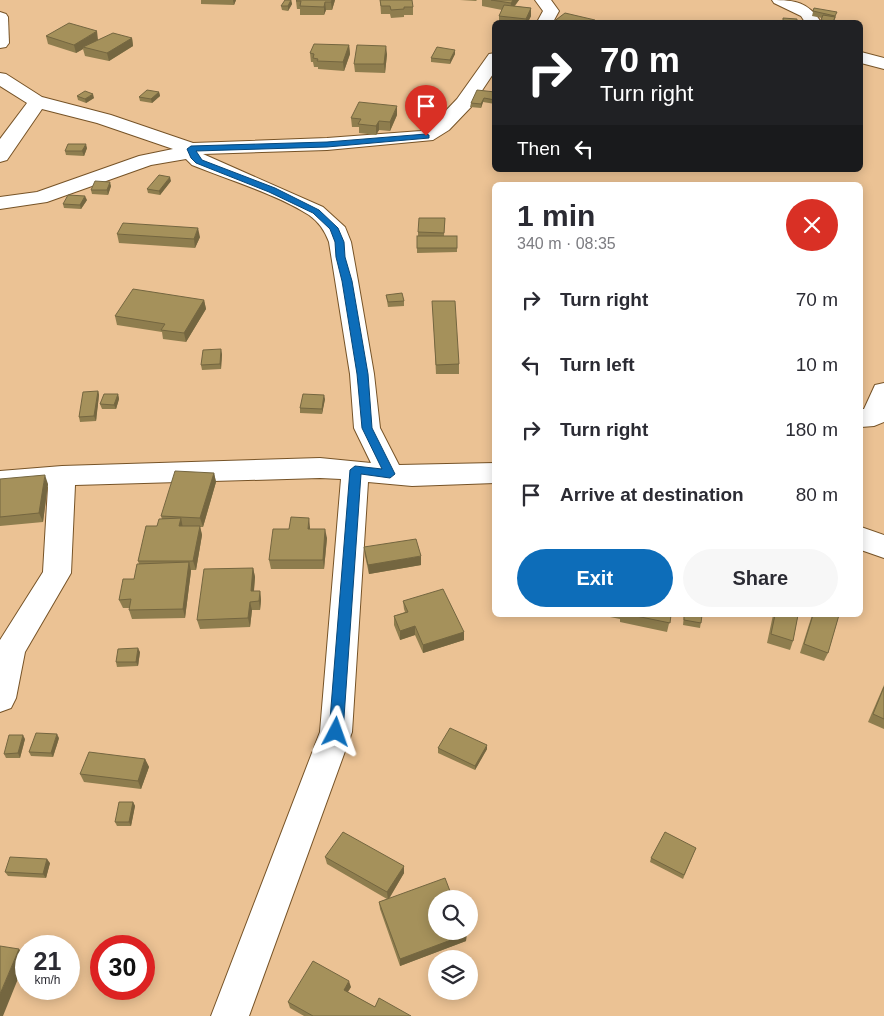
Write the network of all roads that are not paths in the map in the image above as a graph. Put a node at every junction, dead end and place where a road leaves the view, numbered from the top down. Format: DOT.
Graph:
graph roads {
  1 [pos="543,0"];
  2 [pos="780,0"];
  3 [pos="0,17"];
  4 [pos="546,20"];
  5 [pos="812,20"];
  6 [pos="0,43"];
  7 [pos="863,58"];
  8 [pos="492,62"];
  9 [pos="884,64"];
  10 [pos="0,78"];
  11 [pos="35,100"];
  12 [pos="191,150"];
  13 [pos="0,156"];
  14 [pos="0,203"];
  15 [pos="884,391"];
  16 [pos="863,418"];
  17 [pos="355,470"];
  18 [pos="492,473"];
  19 [pos="390,474"];
  20 [pos="62,476"];
  21 [pos="0,480"];
  22 [pos="863,539"];
  23 [pos="884,547"];
  24 [pos="0,698"];
  25 [pos="230,1016"];
  1 -- 4 [label="street"];
  2 -- 5 [label="street"];
  3 -- 6 [label="street"];
  7 -- 9 [label="street"];
  8 -- 12 [label="street"];
  10 -- 11 [label="street"];
  11 -- 12 [label="street"];
  11 -- 13 [label="street"];
  12 -- 14 [label="street"];
  12 -- 19 [label="street"];
  15 -- 16 [label="street"];
  17 -- 19 [label="street"];
  17 -- 20 [label="street"];
  17 -- 25 [label="street"];
  18 -- 19 [label="street"];
  20 -- 21 [label="street"];
  20 -- 24 [label="street"];
  22 -- 23 [label="street"];
}
